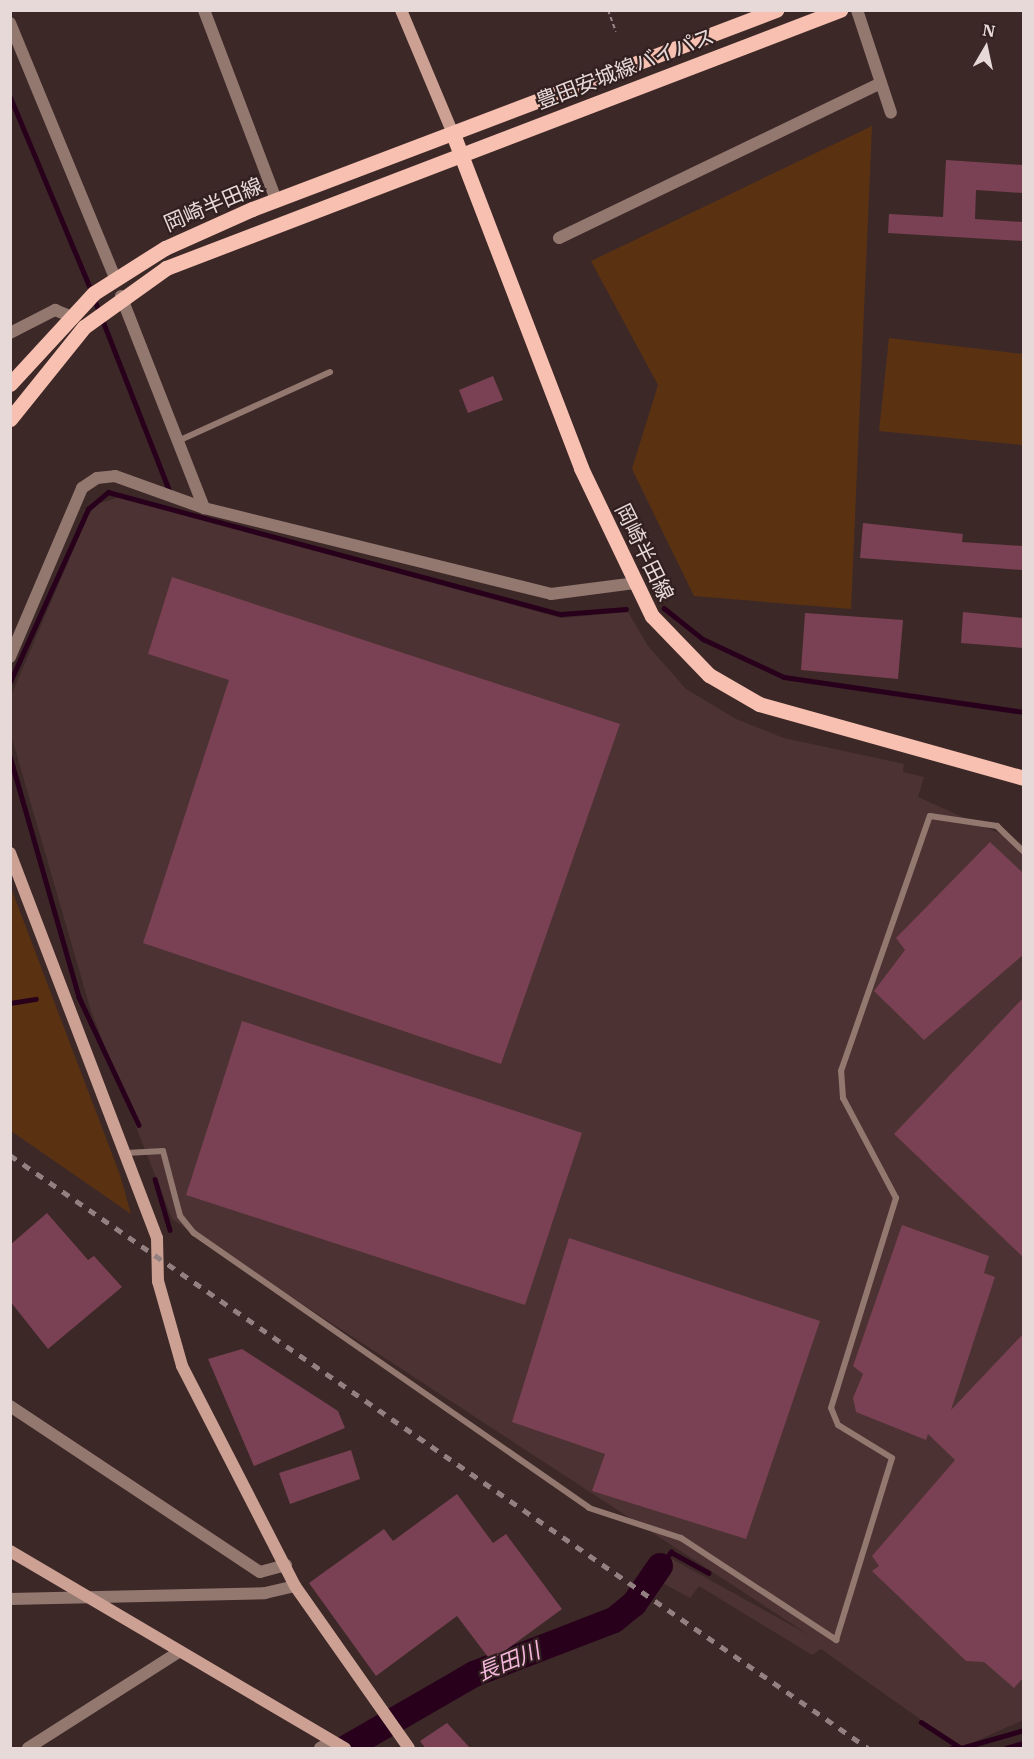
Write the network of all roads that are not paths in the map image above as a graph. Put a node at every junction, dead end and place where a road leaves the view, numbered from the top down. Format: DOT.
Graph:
graph roads {
  1 [pos="204,10"];
  2 [pos="402,10"];
  3 [pos="776,10"];
  4 [pos="840,10"];
  5 [pos="857,10"];
  6 [pos="10,22"];
  7 [pos="881,83"];
  8 [pos="891,113"];
  9 [pos="453,134"];
  10 [pos="459,154"];
  11 [pos="276,200"];
  12 [pos="559,238"];
  13 [pos="115,278"];
  14 [pos="121,296"];
  15 [pos="70,316"];
  16 [pos="10,333"];
  17 [pos="330,372"];
  18 [pos="10,384"];
  19 [pos="10,419"];
  20 [pos="177,441"];
  21 [pos="204,508"];
  22 [pos="636,583"];
  23 [pos="10,657"];
  24 [pos="1023,778"];
  25 [pos="1023,852"];
  26 [pos="10,853"];
  27 [pos="126,1153"];
  28 [pos="10,1406"];
  29 [pos="10,1551"];
  30 [pos="286,1565"];
  31 [pos="295,1586"];
  32 [pos="10,1599"];
  33 [pos="93,1599"];
  34 [pos="180,1651"];
  35 [pos="338,1745"];
  36 [pos="28,1749"];
  37 [pos="320,1749"];
  38 [pos="409,1749"];
  1 -- 11 [label="street"];
  2 -- 9 [label="street"];
  3 -- 9 [label="main road, 豊田安城線バイパス"];
  4 -- 10 [label="main road, 豊田安城線バイパス"];
  5 -- 7 [label="street"];
  6 -- 13 [label="street"];
  7 -- 8 [label="street"];
  7 -- 12 [label="street"];
  9 -- 10 [label="main road, 岡崎半田線"];
  9 -- 11 [label="main road, 岡崎半田線"];
  10 -- 14 [label="main road, 岡崎半田線"];
  10 -- 22 [label="main road, 岡崎半田線"];
  11 -- 13 [label="main road, 岡崎半田線"];
  13 -- 15 [label="main road, 岡崎半田線"];
  14 -- 19 [label="main road, 岡崎半田線"];
  14 -- 20 [label="street"];
  15 -- 16 [label="street"];
  15 -- 18 [label="main road, 岡崎半田線"];
  17 -- 20 [label="lane"];
  20 -- 21 [label="street"];
  21 -- 22 [label="street"];
  21 -- 23 [label="street"];
  22 -- 24 [label="main road, 岡崎半田線"];
  25 -- 27 [label="lane"];
  26 -- 27 [label="street"];
  27 -- 30 [label="street"];
  28 -- 30 [label="street"];
  29 -- 33 [label="street"];
  30 -- 31 [label="street"];
  31 -- 33 [label="street"];
  31 -- 38 [label="street"];
  32 -- 33 [label="street"];
  33 -- 34 [label="street"];
  34 -- 35 [label="street"];
  34 -- 36 [label="street"];
  35 -- 37 [label="street"];
}
